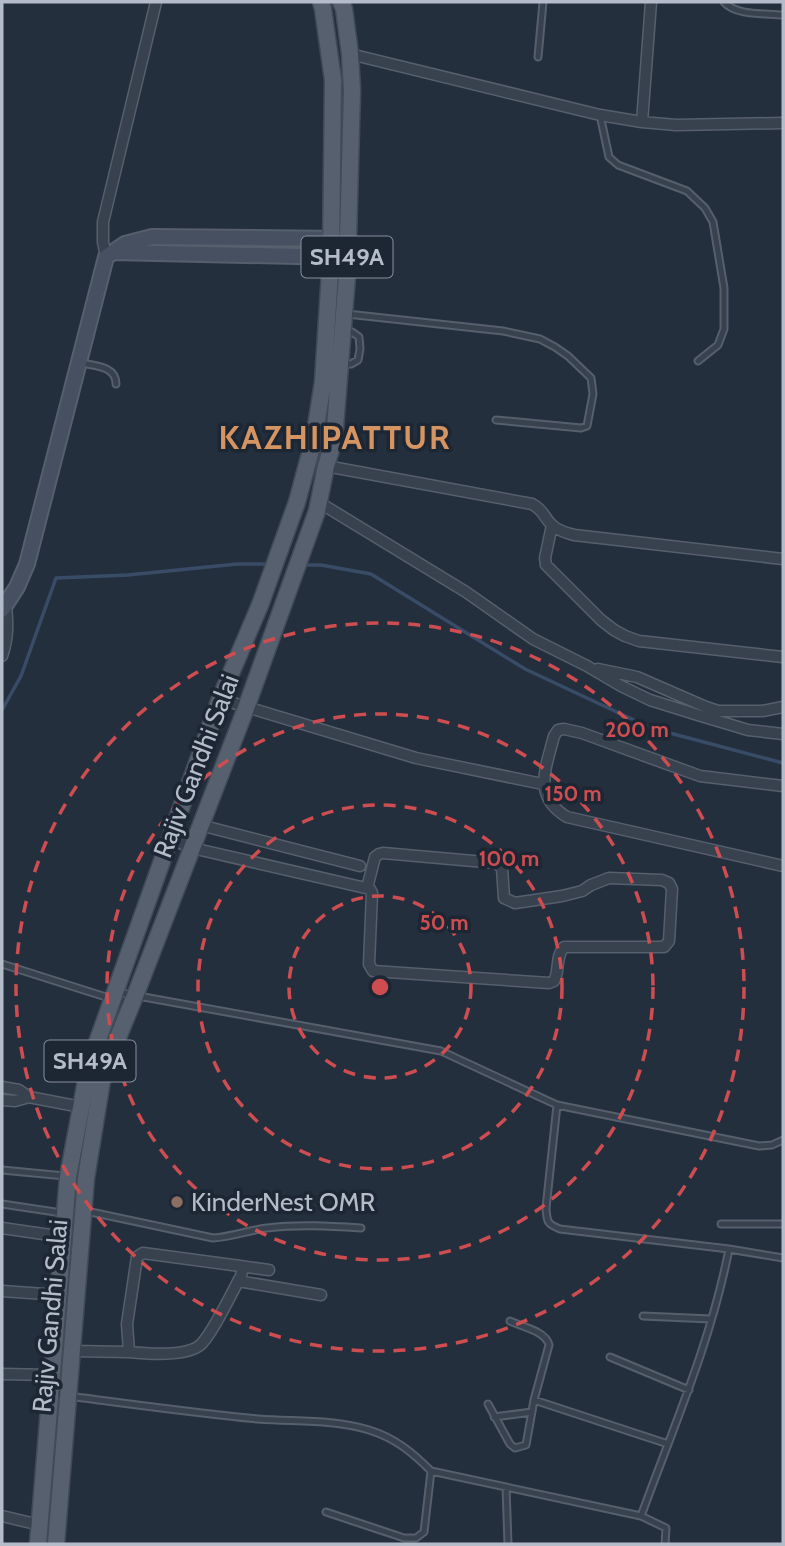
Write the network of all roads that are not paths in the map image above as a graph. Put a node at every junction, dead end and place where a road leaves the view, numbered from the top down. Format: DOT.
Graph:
graph roads {
  1 [pos="156,2"];
  2 [pos="321,2"];
  3 [pos="341,2"];
  4 [pos="543,2"];
  5 [pos="651,2"];
  6 [pos="723,2"];
  7 [pos="783,15"];
  8 [pos="350,54"];
  9 [pos="538,57"];
  10 [pos="600,116"];
  11 [pos="642,122"];
  12 [pos="783,123"];
  13 [pos="340,239"];
  14 [pos="110,255"];
  15 [pos="339,257"];
  16 [pos="343,322"];
  17 [pos="698,361"];
  18 [pos="78,362"];
  19 [pos="116,384"];
  20 [pos="496,421"];
  21 [pos="326,466"];
  22 [pos="318,507"];
  23 [pos="552,525"];
  24 [pos="783,559"];
  25 [pos="4,608"];
  26 [pos="2,656"];
  27 [pos="783,657"];
  28 [pos="587,666"];
  29 [pos="220,699"];
  30 [pos="783,706"];
  31 [pos="246,708"];
  32 [pos="783,734"];
  33 [pos="543,784"];
  34 [pos="783,786"];
  35 [pos="200,825"];
  36 [pos="171,839"];
  37 [pos="192,848"];
  38 [pos="360,866"];
  39 [pos="783,866"];
  40 [pos="367,888"];
  41 [pos="2,964"];
  42 [pos="115,996"];
  43 [pos="135,996"];
  44 [pos="2,1087"];
  45 [pos="29,1097"];
  46 [pos="2,1100"];
  47 [pos="557,1105"];
  48 [pos="81,1107"];
  49 [pos="783,1140"];
  50 [pos="2,1170"];
  51 [pos="68,1177"];
  52 [pos="2,1204"];
  53 [pos="83,1211"];
  54 [pos="65,1214"];
  55 [pos="721,1224"];
  56 [pos="783,1224"];
  57 [pos="2,1228"];
  58 [pos="362,1228"];
  59 [pos="64,1237"];
  60 [pos="729,1249"];
  61 [pos="783,1258"];
  62 [pos="240,1266"];
  63 [pos="269,1269"];
  64 [pos="238,1281"];
  65 [pos="2,1291"];
  66 [pos="59,1295"];
  67 [pos="321,1295"];
  68 [pos="643,1315"];
  69 [pos="711,1319"];
  70 [pos="510,1321"];
  71 [pos="71,1350"];
  72 [pos="129,1352"];
  73 [pos="610,1357"];
  74 [pos="2,1374"];
  75 [pos="52,1375"];
  76 [pos="689,1390"];
  77 [pos="51,1392"];
  78 [pos="68,1396"];
  79 [pos="534,1400"];
  80 [pos="488,1404"];
  81 [pos="532,1412"];
  82 [pos="494,1417"];
  83 [pos="668,1444"];
  84 [pos="431,1471"];
  85 [pos="506,1487"];
  86 [pos="327,1512"];
  87 [pos="2,1516"];
  88 [pos="641,1516"];
  89 [pos="40,1525"];
  90 [pos="38,1544"];
  91 [pos="56,1544"];
  92 [pos="508,1544"];
  93 [pos="665,1544"];
  1 -- 14 [label="street"];
  2 -- 13 [label="main road, Rajiv Gandhi Salai / SH49A"];
  3 -- 8 [label="main road, Rajiv Gandhi Salai / SH49A"];
  4 -- 9 [label="lane"];
  5 -- 11 [label="street"];
  6 -- 7 [label="lane"];
  8 -- 10 [label="street"];
  8 -- 13 [label="main road, Rajiv Gandhi Salai / SH49A"];
  10 -- 11 [label="street"];
  10 -- 17 [label="lane"];
  11 -- 12 [label="street"];
  13 -- 14 [label="street"];
  13 -- 15 [label="main road, Rajiv Gandhi Salai / SH49A"];
  14 -- 15 [label="street"];
  14 -- 18 [label="street"];
  15 -- 16 [label="main road, Rajiv Gandhi Salai / SH49A"];
  15 -- 29 [label="main road, Rajiv Gandhi Salai / SH49A"];
  16 -- 20 [label="lane"];
  16 -- 21 [label="main road, Rajiv Gandhi Salai / SH49A"];
  18 -- 19 [label="lane"];
  18 -- 25 [label="street"];
  21 -- 22 [label="main road, Rajiv Gandhi Salai / SH49A"];
  21 -- 23 [label="street"];
  22 -- 28 [label="street"];
  22 -- 31 [label="main road, Rajiv Gandhi Salai / SH49A"];
  23 -- 24 [label="street"];
  23 -- 27 [label="street"];
  25 -- 26 [label="street"];
  28 -- 30 [label="street"];
  28 -- 32 [label="street"];
  29 -- 31 [label="street"];
  29 -- 36 [label="main road, Rajiv Gandhi Salai / SH49A"];
  31 -- 33 [label="street"];
  31 -- 35 [label="main road, Rajiv Gandhi Salai / SH49A"];
  33 -- 34 [label="street"];
  33 -- 39 [label="street"];
  35 -- 37 [label="main road, Rajiv Gandhi Salai / SH49A"];
  35 -- 38 [label="street"];
  36 -- 37 [label="street"];
  36 -- 42 [label="main road, Rajiv Gandhi Salai / SH49A"];
  37 -- 40 [label="street"];
  37 -- 43 [label="main road, Rajiv Gandhi Salai / SH49A"];
  40 -- 40 [label="street"];
  41 -- 42 [label="lane"];
  42 -- 43 [label="lane"];
  42 -- 48 [label="main road, Rajiv Gandhi Salai / SH49A"];
  43 -- 47 [label="lane"];
  43 -- 53 [label="main road, Rajiv Gandhi Salai / SH49A"];
  44 -- 45 [label="street"];
  45 -- 46 [label="street"];
  45 -- 48 [label="street"];
  47 -- 49 [label="lane"];
  47 -- 60 [label="lane"];
  48 -- 51 [label="main road, Rajiv Gandhi Salai / SH49A"];
  50 -- 51 [label="lane"];
  51 -- 54 [label="main road, Rajiv Gandhi Salai / SH49A"];
  52 -- 54 [label="lane"];
  53 -- 58 [label="lane"];
  53 -- 71 [label="main road, Rajiv Gandhi Salai / SH49A"];
  54 -- 59 [label="main road, Rajiv Gandhi Salai / SH49A"];
  55 -- 56 [label="lane"];
  57 -- 59 [label="street"];
  59 -- 66 [label="main road, Rajiv Gandhi Salai / SH49A"];
  60 -- 61 [label="lane"];
  60 -- 69 [label="lane"];
  62 -- 63 [label="street"];
  62 -- 64 [label="street"];
  62 -- 72 [label="street"];
  64 -- 67 [label="street"];
  64 -- 72 [label="street"];
  65 -- 66 [label="street"];
  66 -- 75 [label="main road, Rajiv Gandhi Salai / SH49A"];
  68 -- 69 [label="lane"];
  69 -- 76 [label="lane"];
  70 -- 79 [label="lane"];
  71 -- 72 [label="street"];
  71 -- 78 [label="main road, Rajiv Gandhi Salai / SH49A"];
  73 -- 76 [label="lane"];
  74 -- 75 [label="street"];
  75 -- 77 [label="main road, Rajiv Gandhi Salai / SH49A"];
  76 -- 83 [label="lane"];
  77 -- 78 [label="lane"];
  77 -- 89 [label="main road, Rajiv Gandhi Salai / SH49A"];
  78 -- 84 [label="lane"];
  78 -- 91 [label="main road, Rajiv Gandhi Salai / SH49A"];
  79 -- 81 [label="lane"];
  79 -- 83 [label="lane"];
  80 -- 82 [label="lane"];
  81 -- 82 [label="lane"];
  81 -- 82 [label="lane"];
  83 -- 88 [label="lane"];
  84 -- 85 [label="lane"];
  84 -- 86 [label="lane"];
  85 -- 88 [label="lane"];
  85 -- 92 [label="lane"];
  87 -- 89 [label="street"];
  88 -- 93 [label="lane"];
  89 -- 90 [label="main road, Rajiv Gandhi Salai / SH49A"];
}
